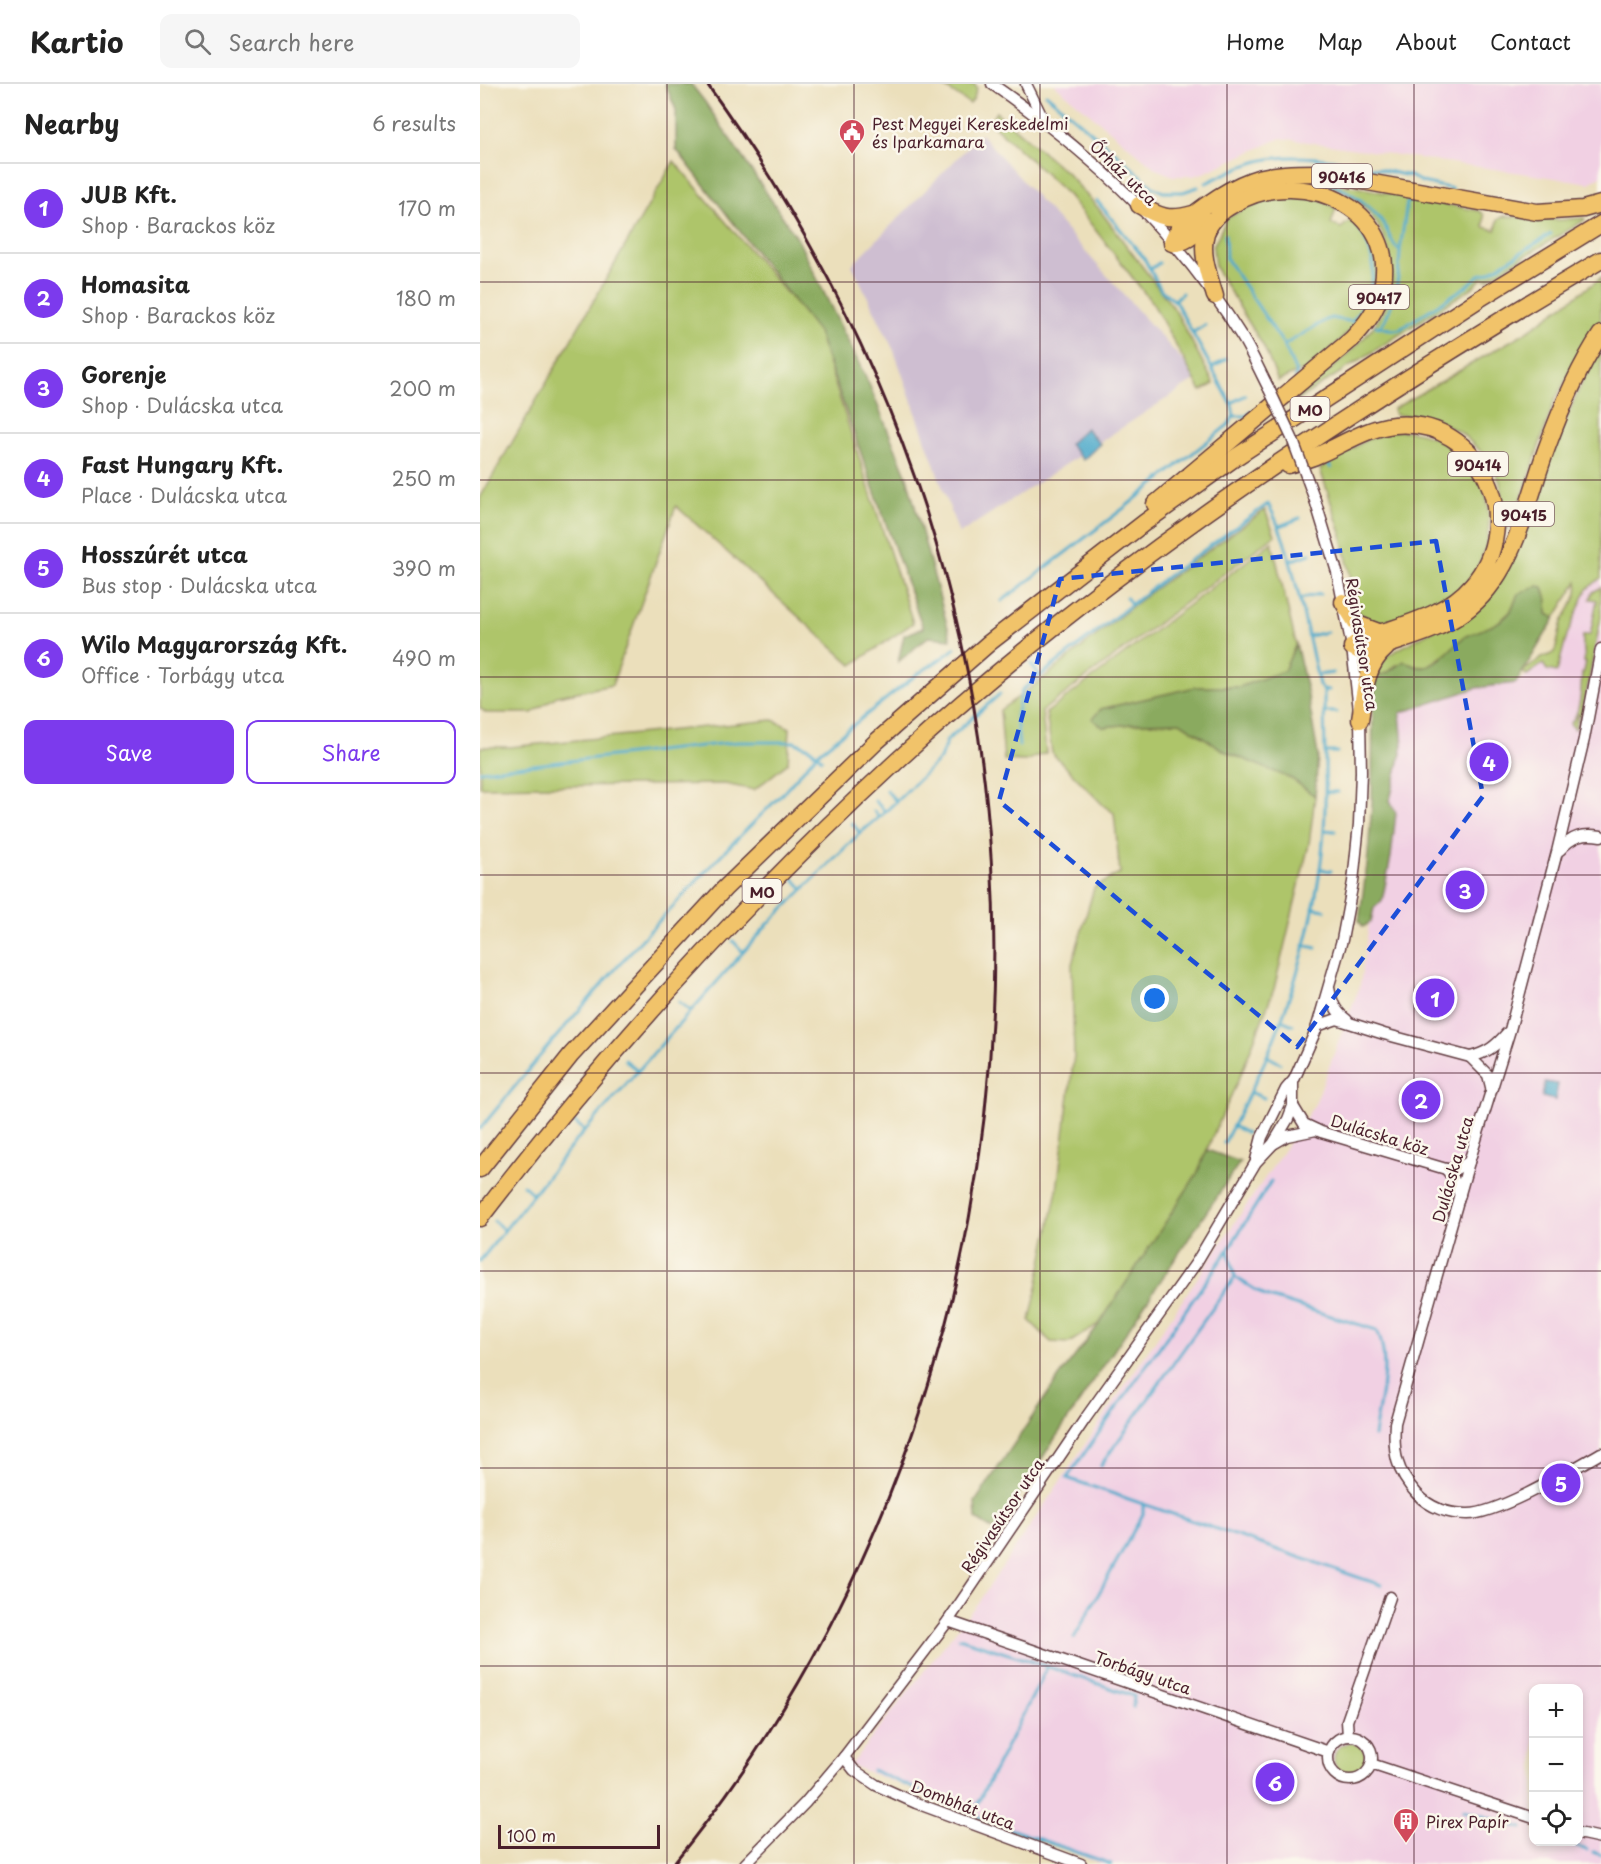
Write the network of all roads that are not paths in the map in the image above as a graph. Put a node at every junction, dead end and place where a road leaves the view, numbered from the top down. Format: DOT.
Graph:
graph roads {
  1 [pos="993,84"];
  2 [pos="1026,84"];
  3 [pos="1046,122"];
  4 [pos="1601,204"];
  5 [pos="1139,205"];
  6 [pos="1204,217"];
  7 [pos="1601,224"];
  8 [pos="1172,243"];
  9 [pos="1601,260"];
  10 [pos="1215,296"];
  11 [pos="1601,334"];
  12 [pos="1265,474"];
  13 [pos="1144,523"];
  14 [pos="1343,602"];
  15 [pos="1386,638"];
  16 [pos="1352,647"];
  17 [pos="1601,649"];
  18 [pos="1360,720"];
  19 [pos="1601,836"];
  20 [pos="1557,852"];
  21 [pos="1328,988"];
  22 [pos="1350,1023"];
  23 [pos="1317,1026"];
  24 [pos="1510,1030"];
  25 [pos="1470,1057"];
  26 [pos="1293,1082"];
  27 [pos="1492,1089"];
  28 [pos="1293,1106"];
  29 [pos="1317,1130"];
  30 [pos="1273,1144"];
  31 [pos="1256,1162"];
  32 [pos="1469,1162"];
  33 [pos="480,1169"];
  34 [pos="1446,1169"];
  35 [pos="1460,1196"];
  36 [pos="480,1218"];
  37 [pos="1601,1453"];
  38 [pos="1390,1597"];
  39 [pos="948,1621"];
  40 [pos="1348,1736"];
  41 [pos="1329,1752"];
  42 [pos="844,1757"];
  43 [pos="1371,1764"];
  44 [pos="1529,1817"];
  45 [pos="1583,1834"];
  46 [pos="1601,1838"];
  47 [pos="745,1864"];
  48 [pos="1081,1864"];
  1 -- 3 [label="street, Őrház utca"];
  2 -- 3 [label="street"];
  3 -- 5 [label="street, Őrház utca"];
  4 -- 6 [label="highway, 90416"];
  5 -- 6 [label="highway, 90416"];
  5 -- 8 [label="street, Őrház utca"];
  6 -- 8 [label="highway, 90416"];
  6 -- 10 [label="highway"];
  6 -- 13 [label="highway, 90417"];
  7 -- 13 [label="highway, M0"];
  8 -- 10 [label="street, Régivasútsor utca"];
  9 -- 12 [label="highway, M0"];
  10 -- 14 [label="street, Régivasútsor utca, bridge"];
  11 -- 15 [label="highway, 90415"];
  12 -- 15 [label="highway, 90414"];
  12 -- 36 [label="highway, M0"];
  13 -- 33 [label="highway, M0"];
  14 -- 15 [label="highway"];
  14 -- 16 [label="street, Régivasútsor utca"];
  15 -- 16 [label="highway, 90415"];
  15 -- 18 [label="highway, 90415"];
  16 -- 18 [label="street, Régivasútsor utca"];
  17 -- 20 [label="street, Dulácska utca"];
  18 -- 21 [label="street, Régivasútsor utca"];
  19 -- 20 [label="street"];
  20 -- 24 [label="street, Dulácska utca"];
  21 -- 22 [label="street"];
  21 -- 23 [label="street, Régivasútsor utca"];
  22 -- 23 [label="street"];
  22 -- 25 [label="street"];
  23 -- 26 [label="street, Régivasútsor utca"];
  24 -- 25 [label="street"];
  24 -- 27 [label="street, Dulácska utca"];
  25 -- 27 [label="street"];
  26 -- 28 [label="street, Régivasútsor utca"];
  26 -- 31 [label="street, Régivasútsor utca"];
  27 -- 32 [label="street, Dulácska utca"];
  28 -- 29 [label="street, Dulácska köz"];
  28 -- 30 [label="street, Régivasútsor utca"];
  29 -- 30 [label="street"];
  29 -- 34 [label="street, Dulácska köz"];
  30 -- 31 [label="street, Régivasútsor utca"];
  31 -- 39 [label="street, Régivasútsor utca"];
  32 -- 34 [label="street, Dulácska köz"];
  32 -- 35 [label="street, Dulácska utca"];
  34 -- 35 [label="street"];
  35 -- 37 [label="street, Dulácska utca"];
  38 -- 40 [label="street"];
  39 -- 41 [label="street, Torbágy utca"];
  39 -- 42 [label="street, Régivasútsor utca"];
  40 -- 41 [label="street"];
  40 -- 43 [label="street"];
  41 -- 43 [label="street"];
  42 -- 47 [label="street, Régivasútsor utca"];
  42 -- 48 [label="street, Dombhát utca"];
  43 -- 44 [label="street"];
  45 -- 46 [label="street"];
}
